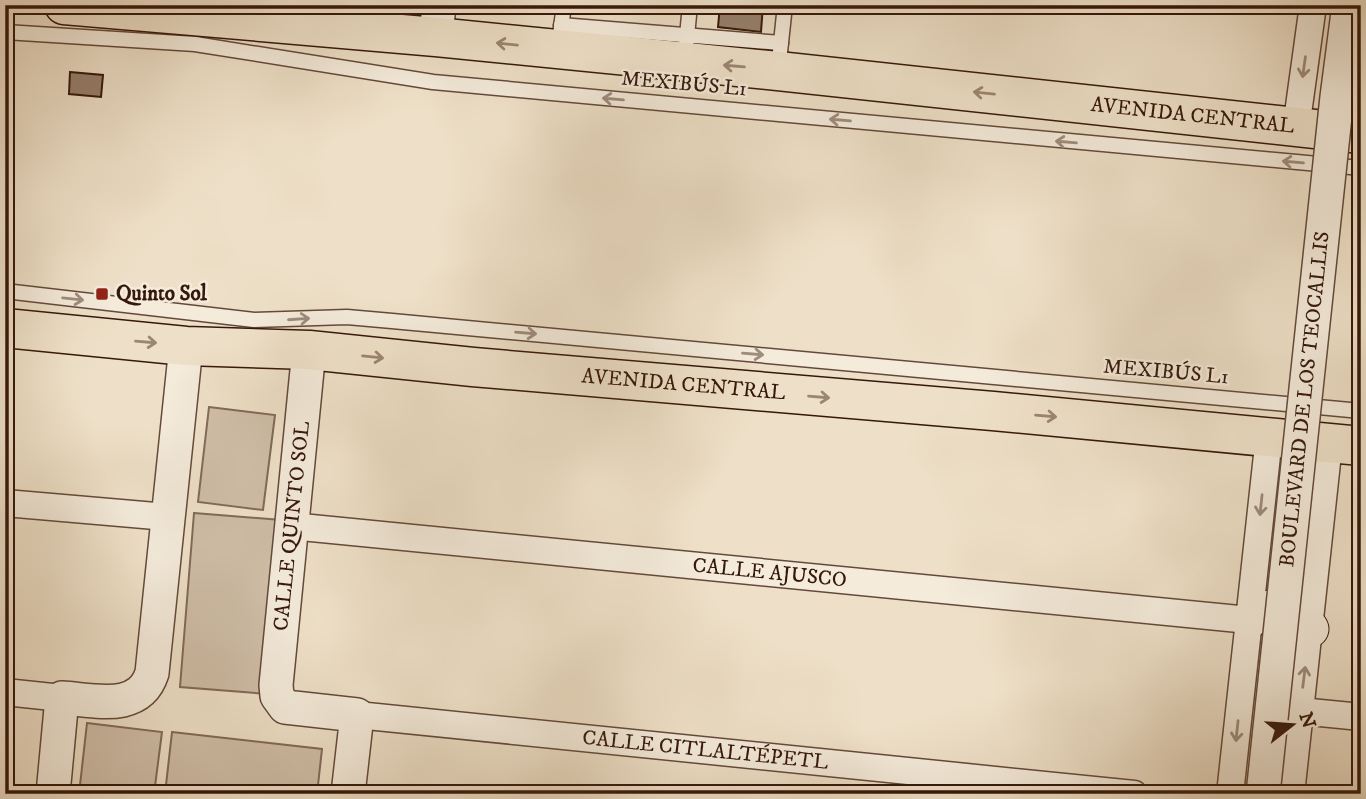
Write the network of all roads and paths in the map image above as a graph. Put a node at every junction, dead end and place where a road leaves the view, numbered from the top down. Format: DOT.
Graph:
graph roads {
  1 [pos="64,5"];
  2 [pos="564,5"];
  3 [pos="690,5"];
  4 [pos="785,5"];
  5 [pos="1313,5"];
  6 [pos="1349,5"];
  7 [pos="257,13"];
  8 [pos="437,21"];
  9 [pos="5,32"];
  10 [pos="560,37"];
  11 [pos="685,49"];
  12 [pos="780,57"];
  13 [pos="1296,128"];
  14 [pos="1360,138"];
  15 [pos="5,291"];
  16 [pos="5,328"];
  17 [pos="186,346"];
  18 [pos="309,350"];
  19 [pos="1361,411"];
  20 [pos="1269,437"];
  21 [pos="1345,445"];
  22 [pos="5,503"];
  23 [pos="167,517"];
  24 [pos="291,526"];
  25 [pos="1249,620"];
  26 [pos="1310,629"];
  27 [pos="5,692"];
  28 [pos="62,698"];
  29 [pos="280,701"];
  30 [pos="1300,711"];
  31 [pos="357,715"];
  32 [pos="1361,717"];
  33 [pos="53,794"];
  34 [pos="348,794"];
  35 [pos="1134,794"];
  36 [pos="1230,794"];
  37 [pos="1263,794"];
  38 [pos="1291,794"];
  1 -- 7 [label="highway, AVENIDA CENTRAL"];
  2 -- 10 [label="lane"];
  3 -- 11 [label="lane"];
  4 -- 12 [label="lane"];
  5 -- 13 [label="street, one-way"];
  6 -- 37 [label="street, BOULEVARD DE LOS TEOCALLIS, bridge"];
  7 -- 8 [label="highway, AVENIDA CENTRAL"];
  10 -- 8 [label="highway, AVENIDA CENTRAL, one-way"];
  14 -- 9 [label="lane, MEXIBÚS L1, one-way"];
  10 -- 11 [label="highway, AVENIDA CENTRAL"];
  11 -- 12 [label="highway, AVENIDA CENTRAL"];
  13 -- 12 [label="highway, AVENIDA CENTRAL, one-way"];
  13 -- 14 [label="highway, AVENIDA CENTRAL"];
  15 -- 19 [label="lane, MEXIBÚS L1, one-way"];
  16 -- 17 [label="highway, AVENIDA CENTRAL, one-way"];
  17 -- 18 [label="highway, AVENIDA CENTRAL"];
  17 -- 23 [label="street"];
  18 -- 20 [label="highway, AVENIDA CENTRAL, one-way"];
  18 -- 24 [label="street, CALLE QUINTO SOL"];
  20 -- 21 [label="highway, AVENIDA CENTRAL"];
  20 -- 25 [label="street, BOULEVARD DE LOS TEOCALLIS, one-way"];
  21 -- 26 [label="street, BOULEVARD DE LOS TEOCALLIS"];
  22 -- 23 [label="street"];
  23 -- 28 [label="street"];
  24 -- 25 [label="street, CALLE AJUSCO"];
  24 -- 29 [label="street, CALLE QUINTO SOL"];
  25 -- 26 [label="main road"];
  25 -- 36 [label="street, BOULEVARD DE LOS TEOCALLIS, one-way"];
  30 -- 26 [label="street, BOULEVARD DE LOS TEOCALLIS, one-way"];
  27 -- 28 [label="street"];
  28 -- 33 [label="street"];
  29 -- 31 [label="street, CALLE CITLALTÉPETL"];
  30 -- 32 [label="street"];
  30 -- 38 [label="street, BOULEVARD DE LOS TEOCALLIS"];
  31 -- 34 [label="street"];
  31 -- 35 [label="street, CALLE CITLALTÉPETL"];
}
